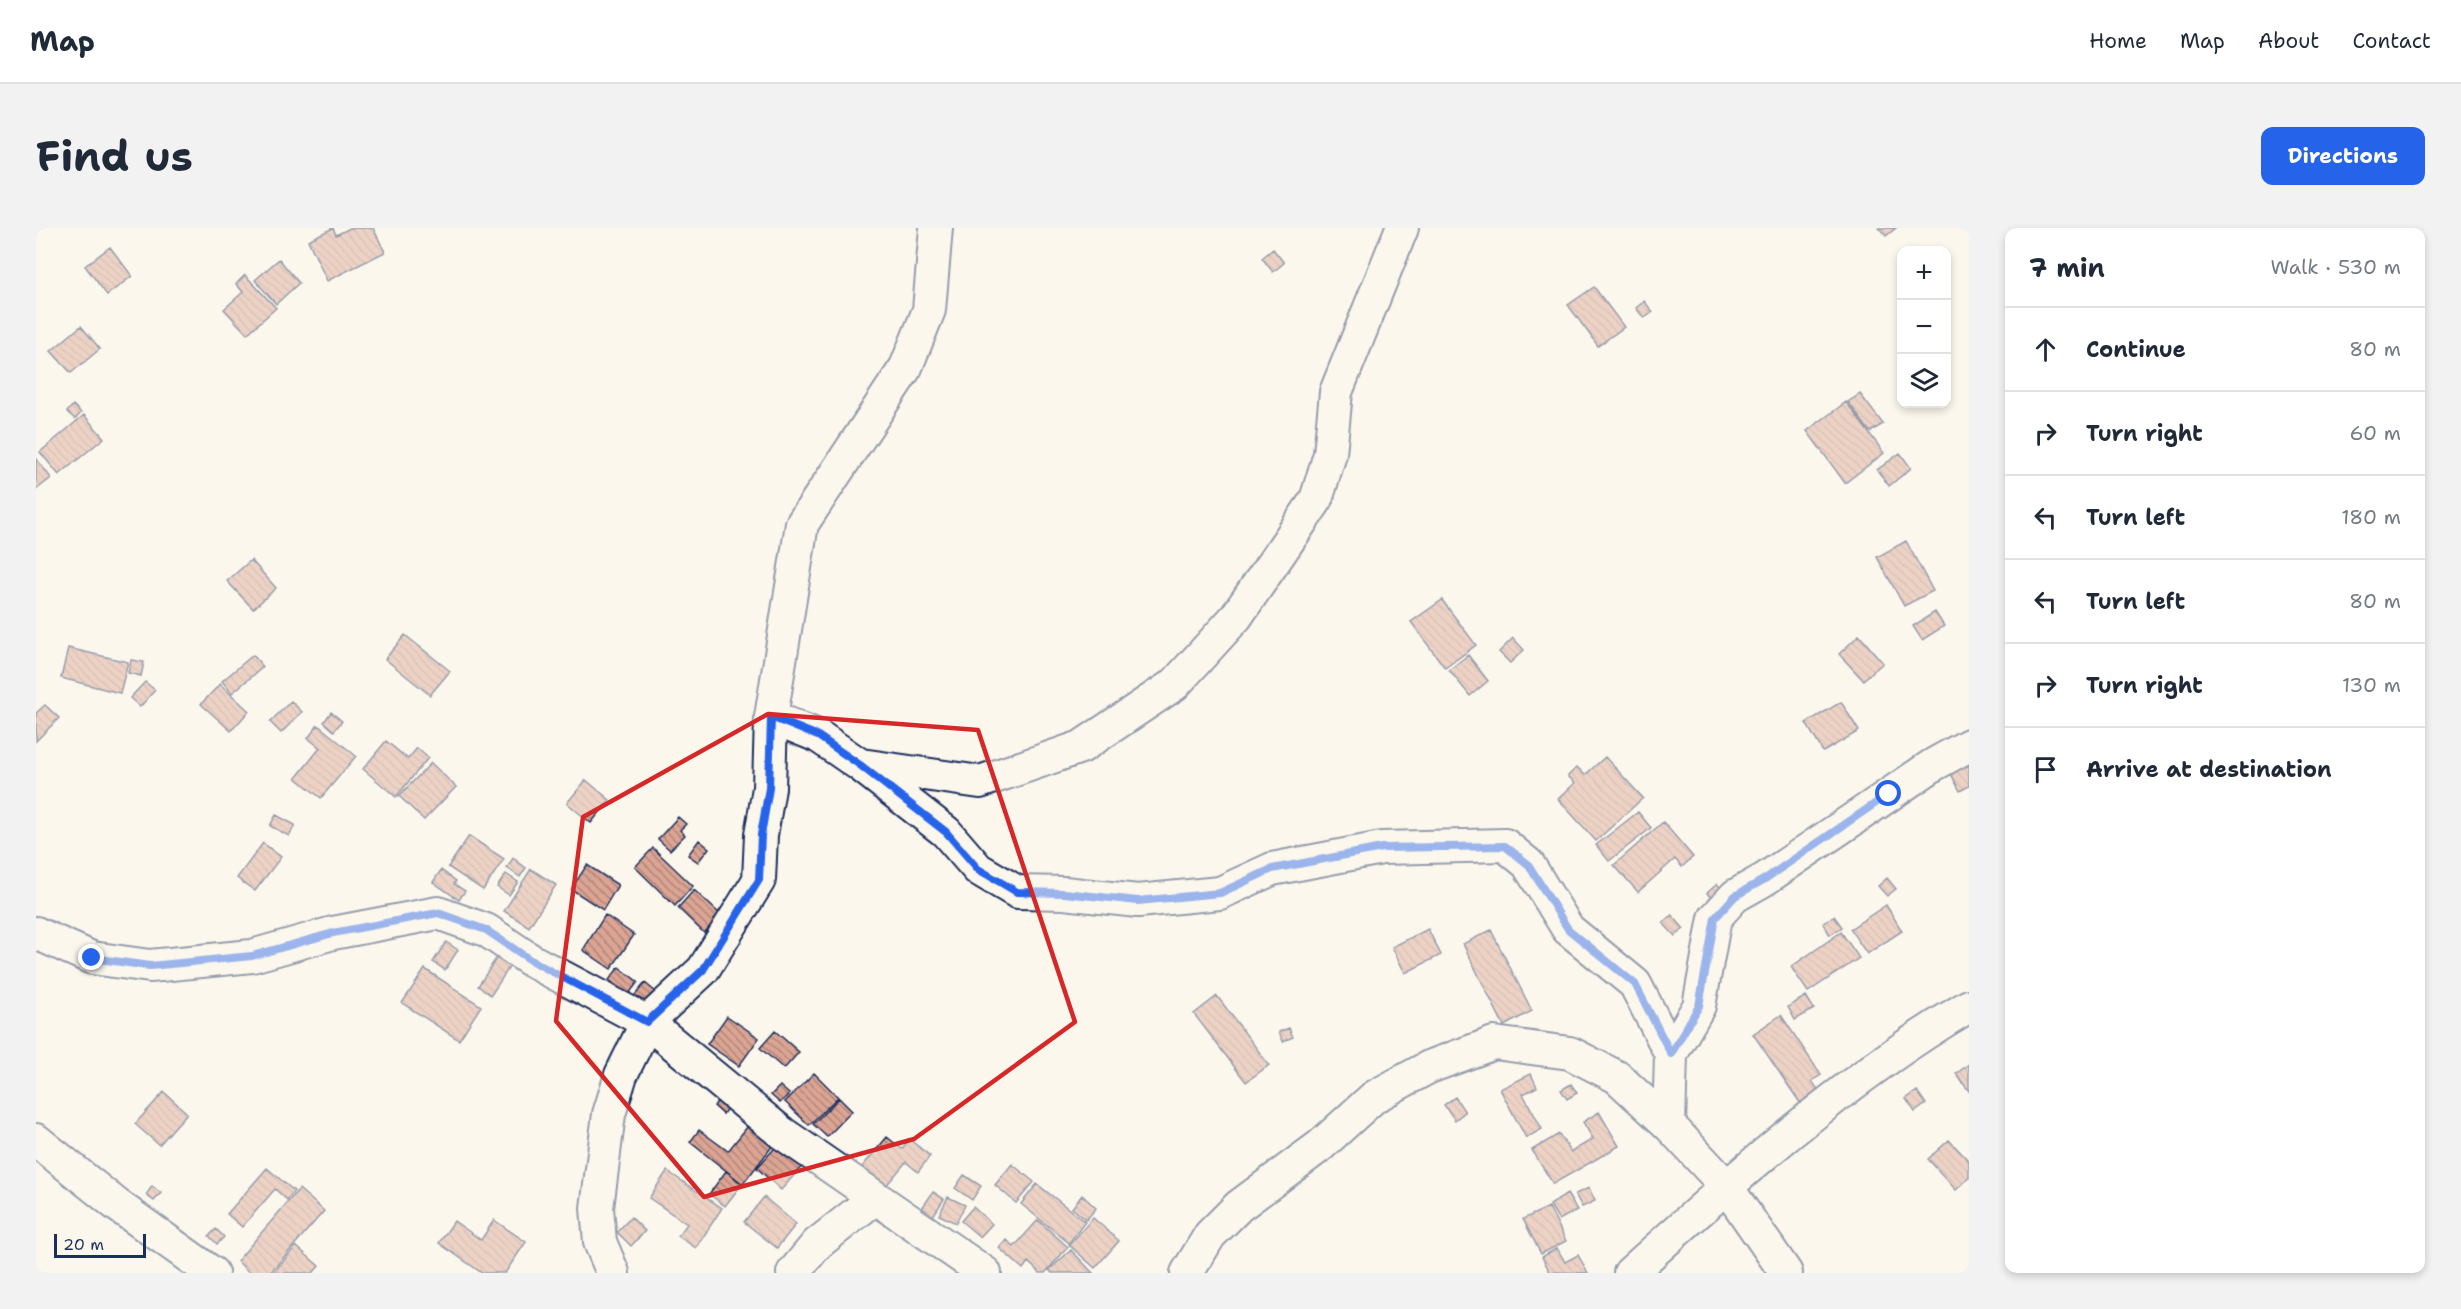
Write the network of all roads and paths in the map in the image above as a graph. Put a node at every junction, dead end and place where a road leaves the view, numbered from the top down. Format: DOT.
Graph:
graph roads {
  1 [pos="936,228"];
  2 [pos="1402,228"];
  3 [pos="771,717"];
  4 [pos="1969,746"];
  5 [pos="860,765"];
  6 [pos="36,933"];
  7 [pos="1969,1006"];
  8 [pos="647,1022"];
  9 [pos="1671,1054"];
  10 [pos="1669,1125"];
  11 [pos="36,1140"];
  12 [pos="1726,1186"];
  13 [pos="875,1198"];
  14 [pos="212,1273"];
  15 [pos="613,1273"];
  16 [pos="793,1273"];
  17 [pos="985,1273"];
  18 [pos="1187,1273"];
  19 [pos="1630,1273"];
  20 [pos="1786,1273"];
  1 -- 3 [label="street"];
  2 -- 5 [label="street"];
  3 -- 5 [label="street"];
  3 -- 8 [label="street"];
  4 -- 9 [label="street"];
  5 -- 9 [label="street"];
  6 -- 8 [label="street"];
  7 -- 12 [label="street"];
  8 -- 13 [label="street"];
  8 -- 15 [label="street"];
  9 -- 10 [label="street"];
  10 -- 12 [label="street"];
  10 -- 18 [label="street"];
  11 -- 14 [label="street"];
  12 -- 19 [label="street"];
  12 -- 20 [label="street"];
  13 -- 16 [label="street"];
  13 -- 17 [label="street"];
}
